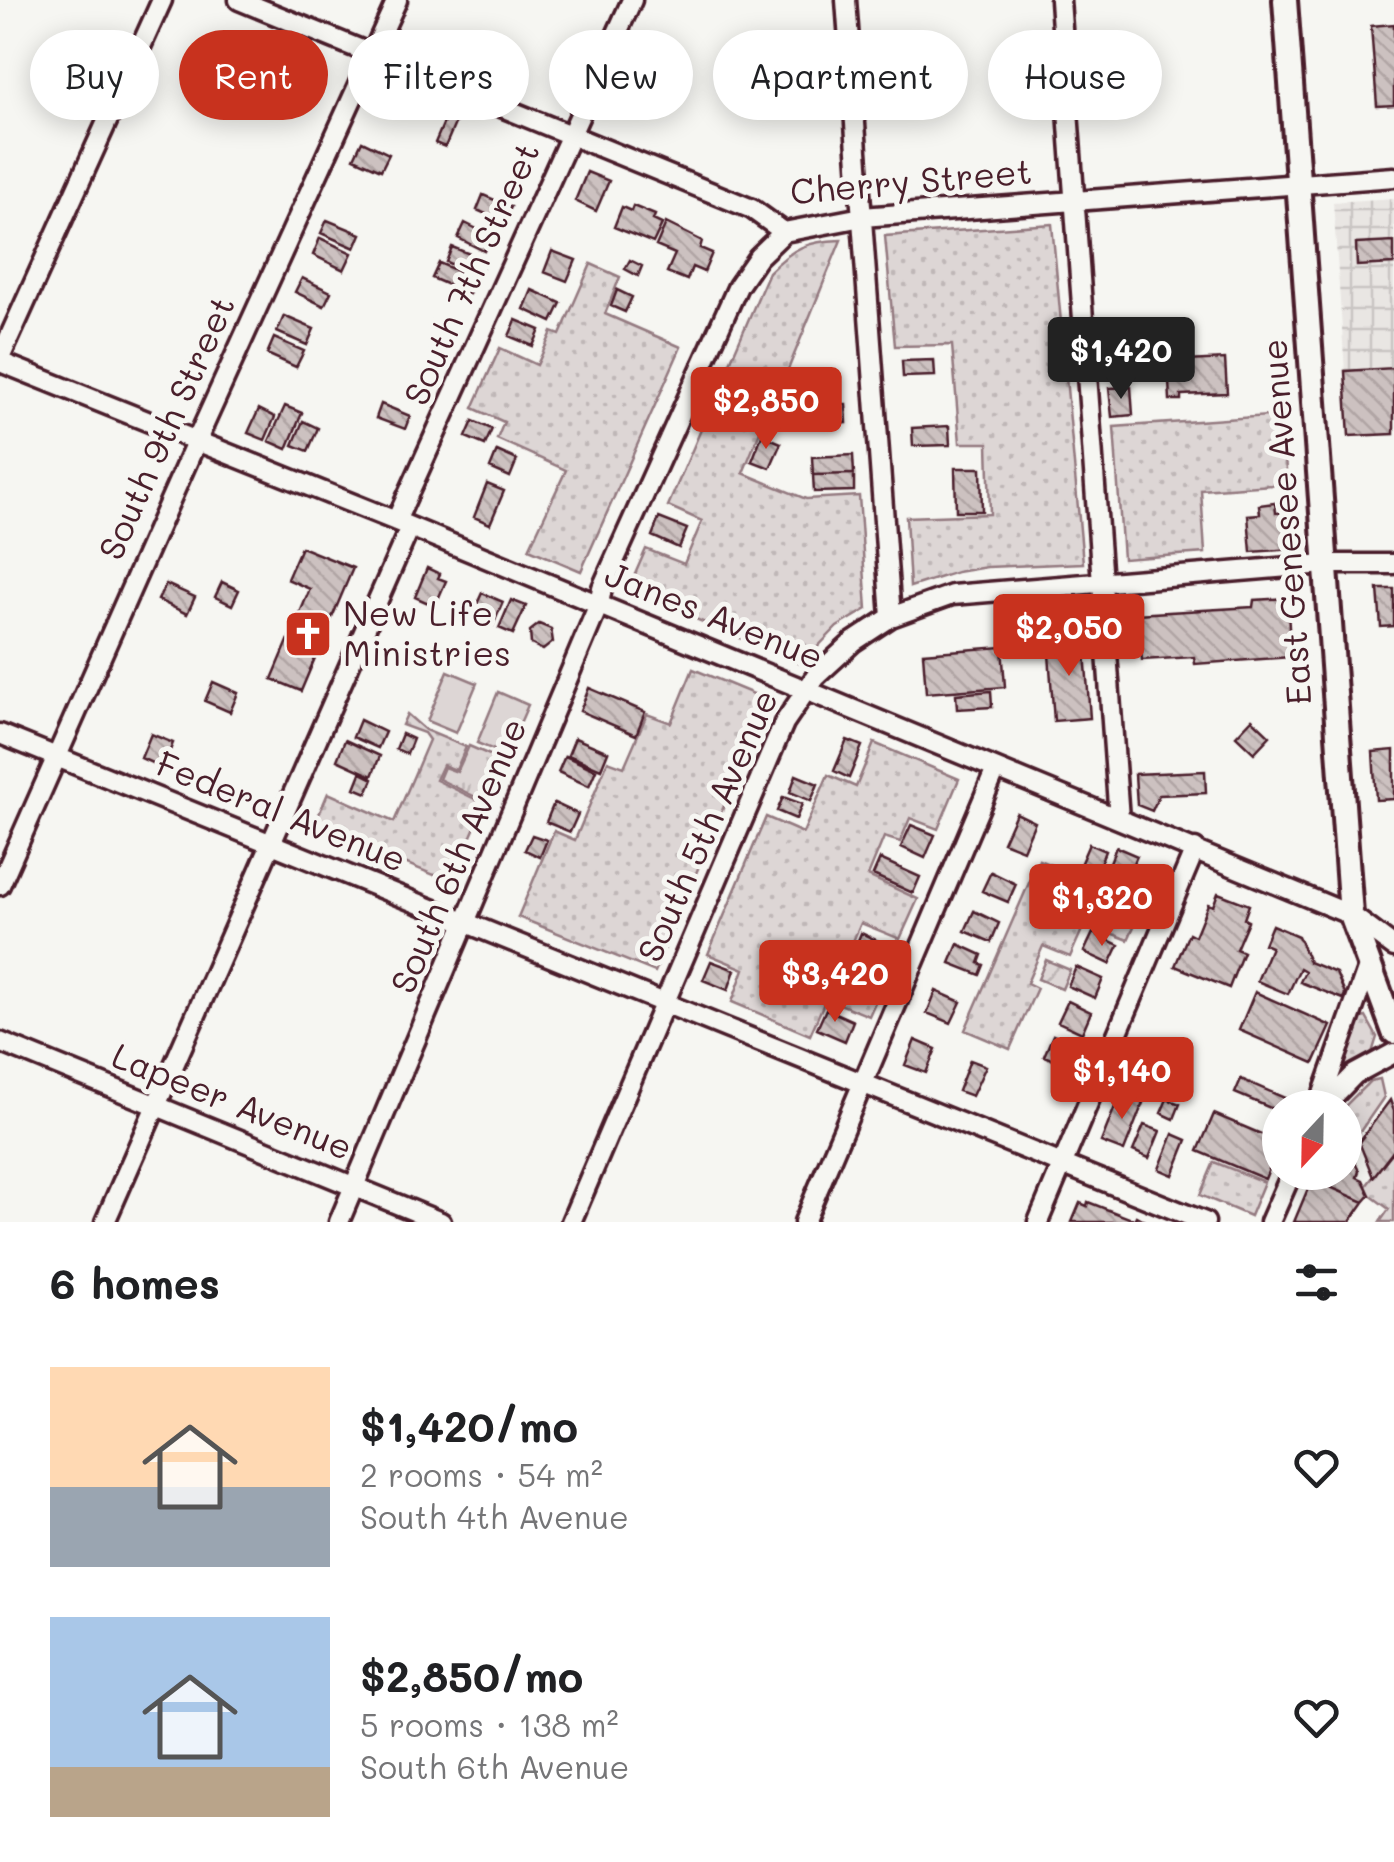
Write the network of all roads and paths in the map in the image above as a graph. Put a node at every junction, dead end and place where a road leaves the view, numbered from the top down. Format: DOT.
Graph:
graph roads {
  1 [pos="162,0"];
  2 [pos="239,0"];
  3 [pos="397,0"];
  4 [pos="632,0"];
  5 [pos="846,0"];
  6 [pos="1060,0"];
  7 [pos="1285,0"];
  8 [pos="383,30"];
  9 [pos="348,45"];
  10 [pos="348,108"];
  11 [pos="529,119"];
  12 [pos="570,136"];
  13 [pos="1394,177"];
  14 [pos="1298,186"];
  15 [pos="1074,202"];
  16 [pos="862,216"];
  17 [pos="784,232"];
  18 [pos="0,360"];
  19 [pos="196,442"];
  20 [pos="403,524"];
  21 [pos="1325,564"];
  22 [pos="1394,564"];
  23 [pos="1103,581"];
  24 [pos="599,604"];
  25 [pos="892,616"];
  26 [pos="806,689"];
  27 [pos="0,734"];
  28 [pos="57,758"];
  29 [pos="996,768"];
  30 [pos="1119,818"];
  31 [pos="272,844"];
  32 [pos="1195,850"];
  33 [pos="0,885"];
  34 [pos="1351,915"];
  35 [pos="468,922"];
  36 [pos="1394,947"];
  37 [pos="1369,964"];
  38 [pos="664,1002"];
  39 [pos="1394,1032"];
  40 [pos="0,1042"];
  41 [pos="1394,1053"];
  42 [pos="863,1083"];
  43 [pos="1327,1090"];
  44 [pos="1339,1090"];
  45 [pos="155,1106"];
  46 [pos="1063,1163"];
  47 [pos="354,1187"];
  48 [pos="1284,1190"];
  49 [pos="105,1222"];
  50 [pos="339,1222"];
  51 [pos="441,1222"];
  52 [pos="572,1222"];
  53 [pos="804,1222"];
  54 [pos="1038,1222"];
  55 [pos="1205,1222"];
  56 [pos="1270,1222"];
  1 -- 18 [label="street"];
  2 -- 9 [label="street, Cherry Street"];
  3 -- 8 [label="street, South 9th Street"];
  4 -- 12 [label="street, South 7th Street"];
  5 -- 16 [label="street"];
  6 -- 15 [label="street"];
  7 -- 14 [label="main road, East Genesee Avenue"];
  10 -- 19 [label="street, South 9th Street"];
  11 -- 12 [label="street, Cherry Street"];
  12 -- 17 [label="street, Cherry Street"];
  12 -- 20 [label="street, South 7th Street"];
  13 -- 14 [label="street, Cherry Street"];
  14 -- 15 [label="street, Cherry Street"];
  14 -- 21 [label="main road, East Genesee Avenue"];
  15 -- 16 [label="street, Cherry Street"];
  15 -- 23 [label="street"];
  16 -- 17 [label="street, Cherry Street"];
  16 -- 25 [label="street"];
  17 -- 24 [label="street, South 6th Avenue"];
  18 -- 19 [label="street, Janes Avenue"];
  19 -- 20 [label="street, Janes Avenue"];
  19 -- 28 [label="street, South 9th Street"];
  20 -- 24 [label="street, Janes Avenue"];
  20 -- 31 [label="street, South 7th Street"];
  21 -- 22 [label="street, South 5th Avenue"];
  21 -- 23 [label="street, South 5th Avenue"];
  21 -- 34 [label="main road, East Genesee Avenue"];
  23 -- 25 [label="street, South 5th Avenue"];
  23 -- 30 [label="street"];
  24 -- 26 [label="street, Janes Avenue"];
  24 -- 35 [label="street, South 6th Avenue"];
  25 -- 26 [label="street, South 5th Avenue"];
  26 -- 29 [label="street, Janes Avenue"];
  26 -- 38 [label="street, South 5th Avenue"];
  27 -- 28 [label="street, Federal Avenue"];
  28 -- 31 [label="street, Federal Avenue"];
  28 -- 33 [label="street, South 9th Street"];
  29 -- 30 [label="street, Janes Avenue"];
  29 -- 42 [label="street"];
  30 -- 32 [label="street, Janes Avenue"];
  31 -- 35 [label="street, Federal Avenue"];
  31 -- 45 [label="street, South 7th Street"];
  32 -- 34 [label="street, Janes Avenue"];
  32 -- 46 [label="street"];
  34 -- 36 [label="street, Janes Avenue"];
  34 -- 37 [label="main road, East Genesee Avenue"];
  35 -- 38 [label="street, Federal Avenue"];
  35 -- 47 [label="street, South 6th Avenue"];
  37 -- 39 [label="main road, East Genesee Avenue"];
  37 -- 43 [label="street"];
  38 -- 42 [label="street, Federal Avenue"];
  38 -- 52 [label="street, South 5th Avenue"];
  40 -- 45 [label="street, Lapeer Avenue"];
  41 -- 44 [label="street"];
  42 -- 46 [label="street, Federal Avenue"];
  42 -- 53 [label="street"];
  45 -- 47 [label="street, Lapeer Avenue"];
  45 -- 49 [label="street, South 7th Street"];
  46 -- 54 [label="street"];
  46 -- 55 [label="street, Federal Avenue"];
  47 -- 50 [label="street, South 6th Avenue"];
  47 -- 51 [label="street, Lapeer Avenue"];
  48 -- 56 [label="street"];
}
